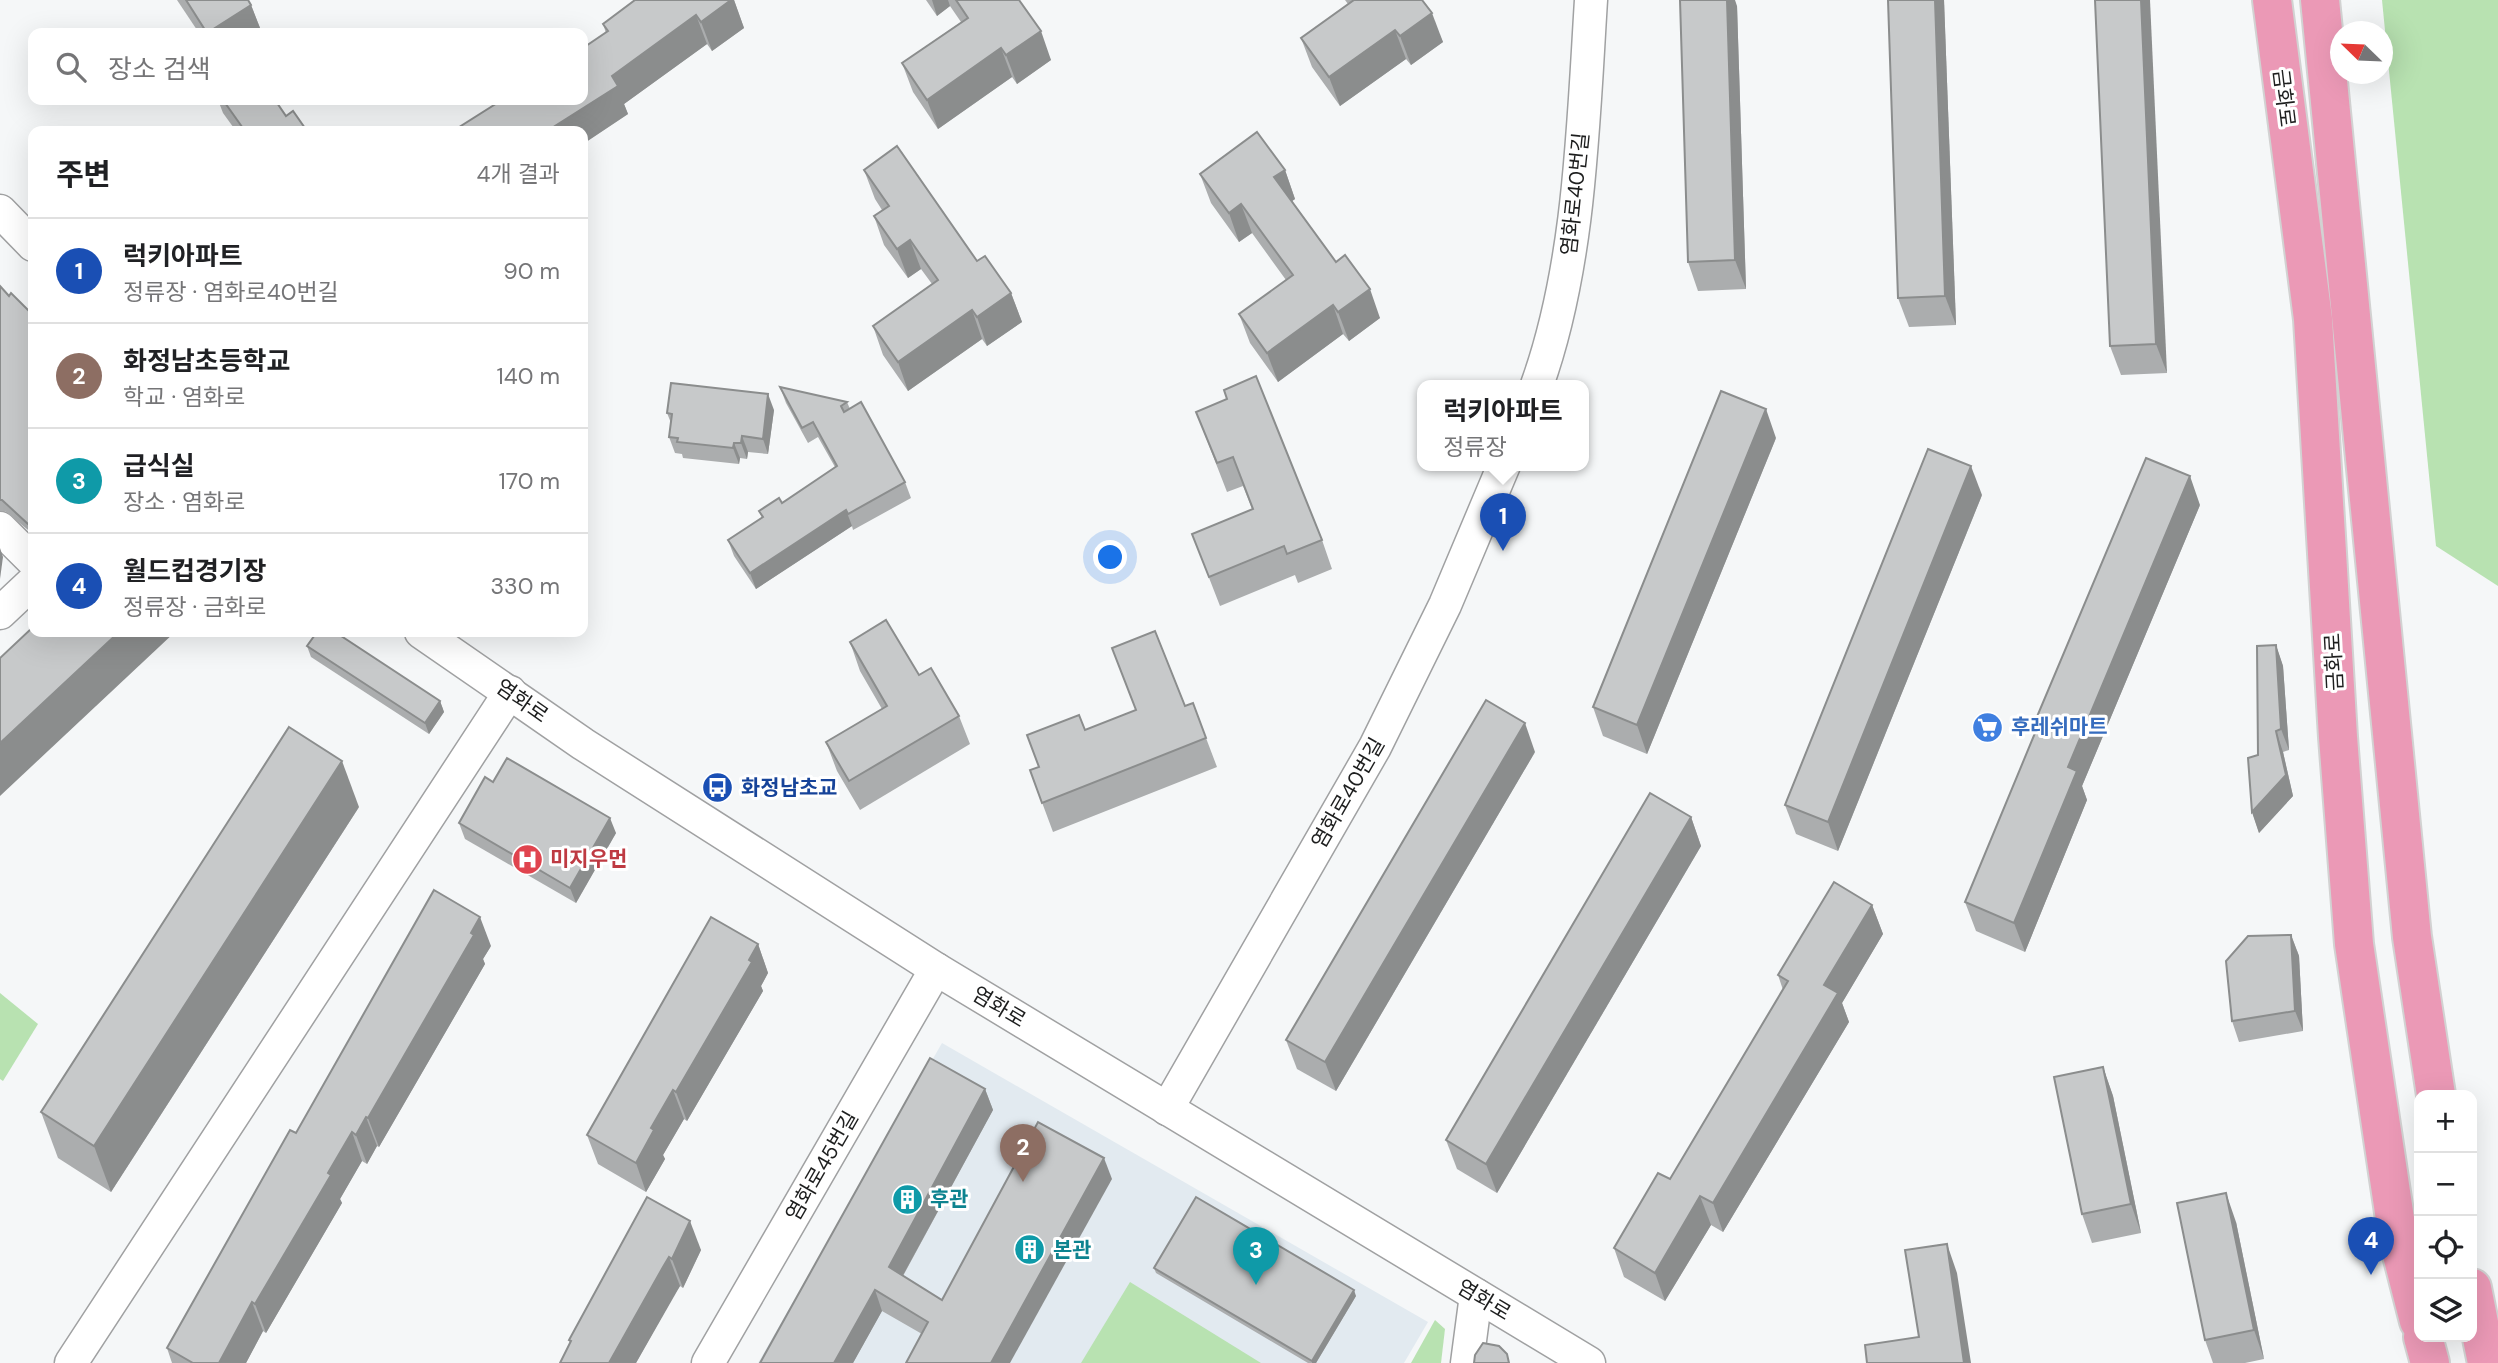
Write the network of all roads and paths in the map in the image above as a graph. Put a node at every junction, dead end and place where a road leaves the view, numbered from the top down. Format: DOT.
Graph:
graph roads {
  1 [pos="1591,0"];
  2 [pos="2272,0"];
  3 [pos="2320,0"];
  4 [pos="0,211"];
  5 [pos="28,240"];
  6 [pos="1538,380"];
  7 [pos="1501,471"];
  8 [pos="0,528"];
  9 [pos="28,556"];
  10 [pos="28,587"];
  11 [pos="0,613"];
  12 [pos="428,637"];
  13 [pos="510,692"];
  14 [pos="936,969"];
  15 [pos="2435,1090"];
  16 [pos="1167,1109"];
  17 [pos="1476,1295"];
  18 [pos="2414,1301"];
  19 [pos="2477,1313"];
  20 [pos="2424,1342"];
  21 [pos="71,1363"];
  22 [pos="708,1363"];
  23 [pos="1467,1363"];
  24 [pos="1589,1363"];
  25 [pos="2430,1363"];
  26 [pos="2487,1363"];
  1 -- 6 [label="street, 염화로40번길"];
  2 -- 18 [label="main road, 금화로"];
  3 -- 15 [label="main road"];
  4 -- 5 [label="street"];
  7 -- 16 [label="street, 염화로40번길"];
  8 -- 9 [label="street"];
  10 -- 11 [label="street"];
  12 -- 13 [label="street, 염화로"];
  13 -- 14 [label="street, 염화로"];
  13 -- 21 [label="street"];
  14 -- 16 [label="street, 염화로"];
  14 -- 22 [label="street, 염화로45번길"];
  16 -- 17 [label="street, 염화로"];
  17 -- 23 [label="street"];
  17 -- 24 [label="street, 염화로"];
  19 -- 26 [label="main road"];
  20 -- 25 [label="main road"];
}
